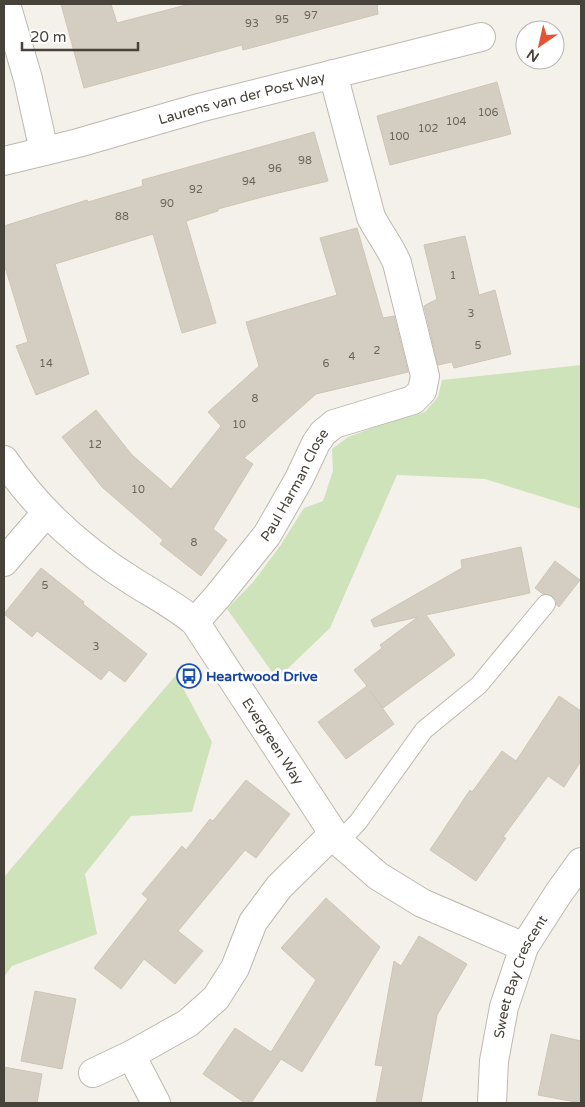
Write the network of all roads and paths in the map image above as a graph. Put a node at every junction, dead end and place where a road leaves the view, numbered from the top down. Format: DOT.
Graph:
graph roads {
  1 [pos="6,4"];
  2 [pos="482,37"];
  3 [pos="333,74"];
  4 [pos="44,151"];
  5 [pos="4,161"];
  6 [pos="4,460"];
  7 [pos="46,513"];
  8 [pos="4,562"];
  9 [pos="546,604"];
  10 [pos="195,622"];
  11 [pos="336,838"];
  12 [pos="581,862"];
  13 [pos="524,947"];
  14 [pos="130,1055"];
  15 [pos="92,1072"];
  16 [pos="156,1103"];
  17 [pos="492,1103"];
  1 -- 4 [label="street"];
  2 -- 3 [label="street, Laurens van der Post Way"];
  3 -- 4 [label="street, Laurens van der Post Way"];
  3 -- 10 [label="street, Paul Harman Close"];
  4 -- 5 [label="street, Laurens van der Post Way"];
  6 -- 7 [label="street, Evergreen Way"];
  7 -- 8 [label="street"];
  7 -- 10 [label="street, Evergreen Way"];
  9 -- 11 [label="lane"];
  10 -- 11 [label="street, Evergreen Way"];
  11 -- 13 [label="street, Evergreen Way"];
  11 -- 14 [label="street"];
  12 -- 13 [label="street, Sweet Bay Crescent"];
  13 -- 17 [label="street, Sweet Bay Crescent"];
  14 -- 15 [label="street"];
  14 -- 16 [label="street"];
}
